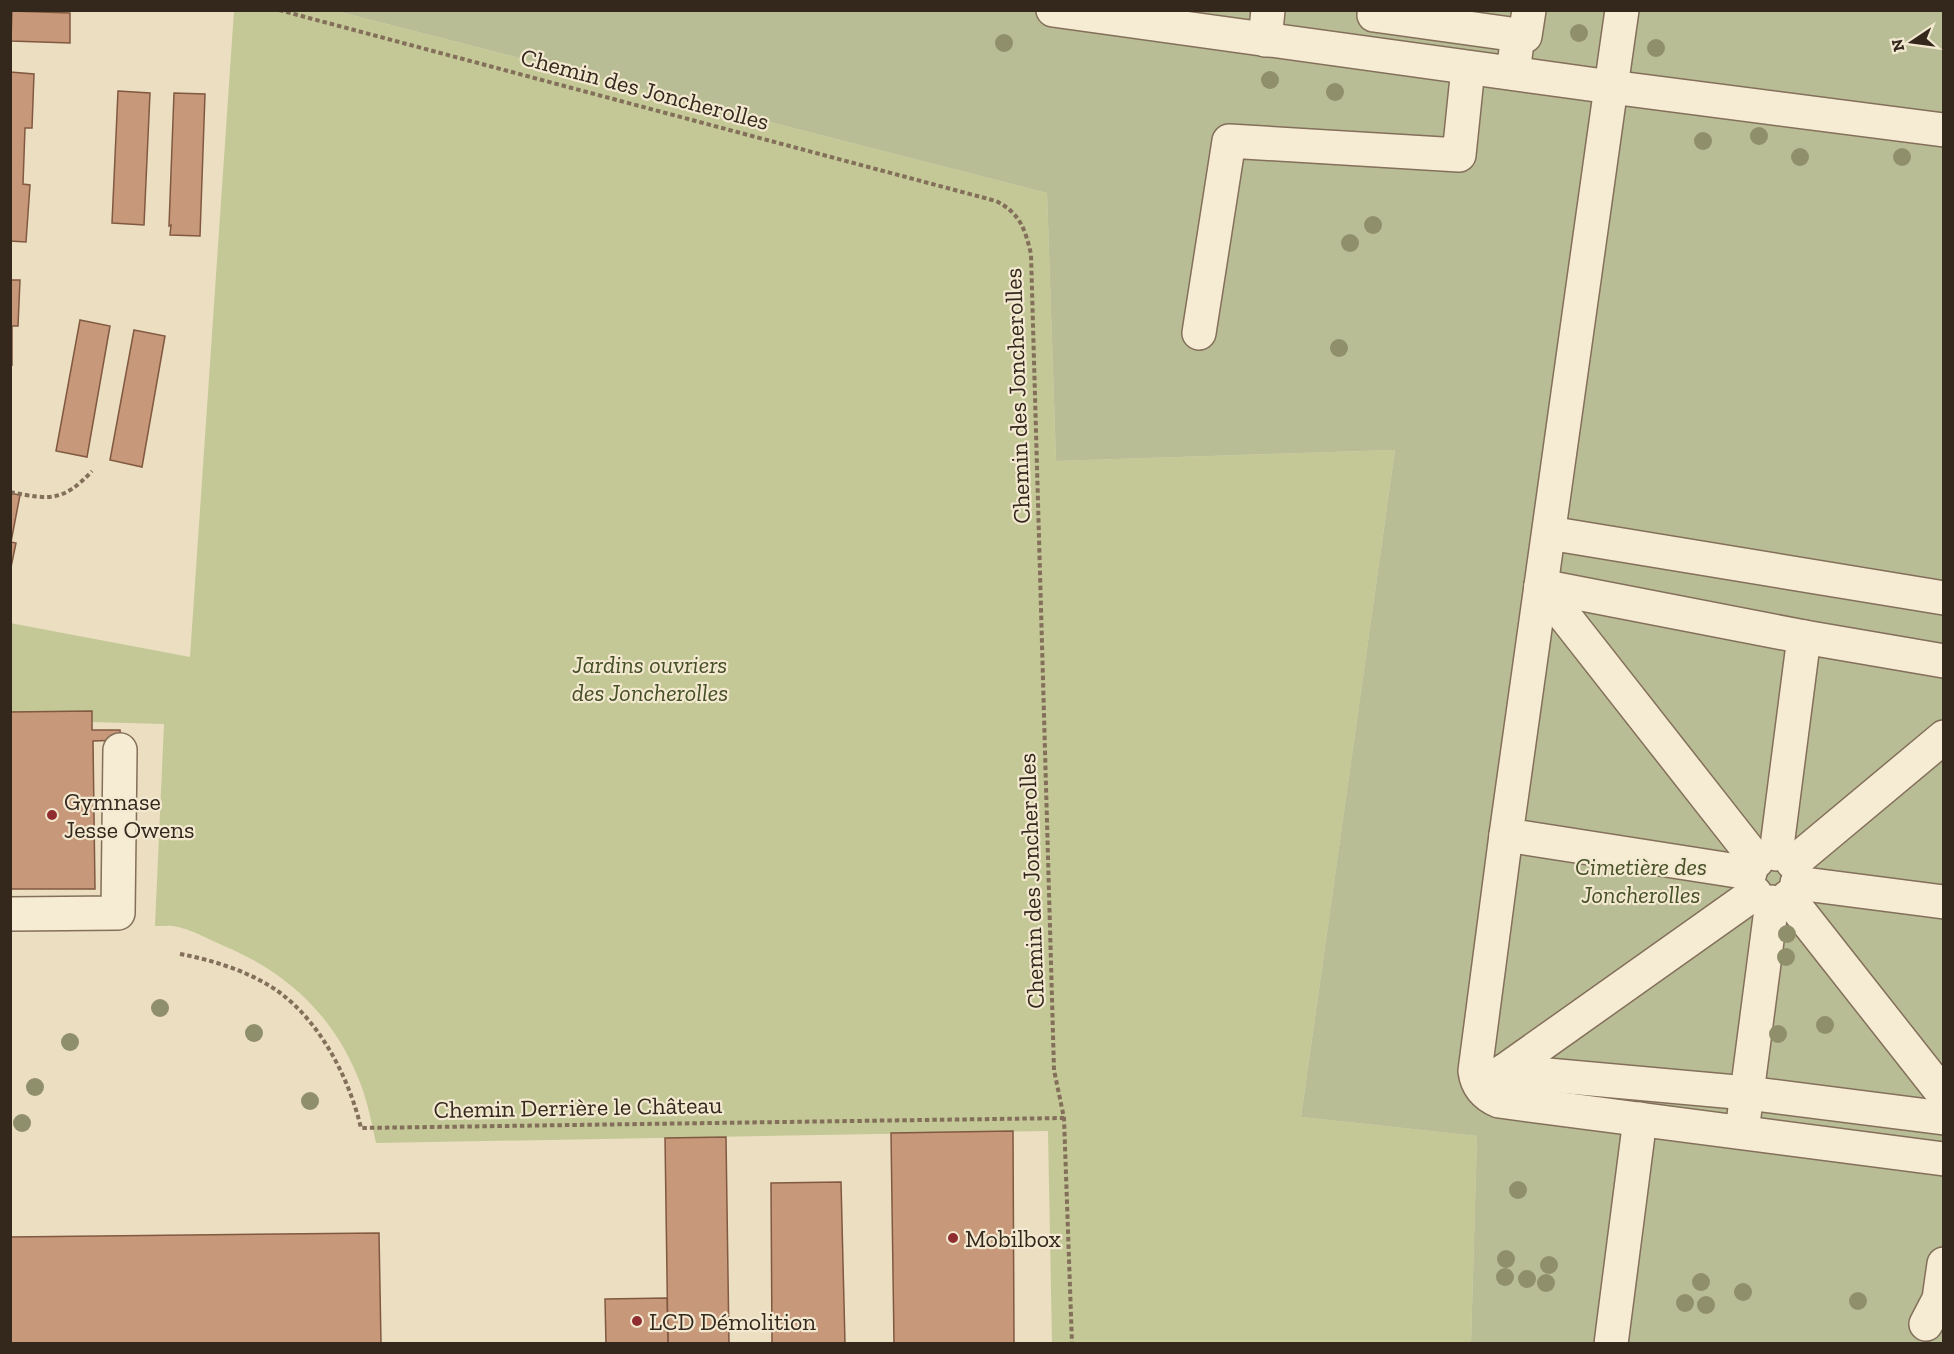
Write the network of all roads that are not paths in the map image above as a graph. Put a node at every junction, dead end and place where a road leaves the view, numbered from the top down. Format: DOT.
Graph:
graph roads {
  1 [pos="1053,10"];
  2 [pos="1375,10"];
  3 [pos="1622,10"];
  4 [pos="1523,23"];
  5 [pos="1267,25"];
  6 [pos="1468,68"];
  7 [pos="1513,74"];
  8 [pos="1611,87"];
  9 [pos="1944,130"];
  10 [pos="1199,333"];
  11 [pos="1549,533"];
  12 [pos="1541,586"];
  13 [pos="1944,598"];
  14 [pos="1804,637"];
  15 [pos="1944,661"];
  16 [pos="1944,737"];
  17 [pos="120,750"];
  18 [pos="1506,835"];
  19 [pos="1773,878"];
  20 [pos="1944,902"];
  21 [pos="10,914"];
  22 [pos="1492,1079"];
  23 [pos="1747,1093"];
  24 [pos="1944,1095"];
  25 [pos="1944,1118"];
  26 [pos="1640,1119"];
  27 [pos="1742,1132"];
  28 [pos="1944,1159"];
  29 [pos="1944,1264"];
  30 [pos="1926,1324"];
  31 [pos="1611,1344"];
  1 -- 5 [label="lane"];
  2 -- 4 [label="lane"];
  3 -- 8 [label="lane"];
  4 -- 7 [label="lane"];
  5 -- 6 [label="lane"];
  6 -- 7 [label="lane"];
  6 -- 10 [label="lane"];
  7 -- 8 [label="lane"];
  8 -- 9 [label="lane"];
  8 -- 11 [label="lane"];
  11 -- 12 [label="lane"];
  11 -- 13 [label="lane"];
  12 -- 14 [label="lane"];
  12 -- 18 [label="lane"];
  12 -- 19 [label="lane"];
  14 -- 15 [label="lane"];
  14 -- 19 [label="lane"];
  16 -- 19 [label="lane"];
  17 -- 21 [label="lane"];
  18 -- 19 [label="lane"];
  18 -- 22 [label="lane"];
  19 -- 20 [label="lane"];
  19 -- 22 [label="lane"];
  19 -- 23 [label="lane"];
  19 -- 24 [label="lane"];
  22 -- 23 [label="lane"];
  22 -- 26 [label="lane"];
  23 -- 25 [label="lane"];
  23 -- 27 [label="lane"];
  26 -- 27 [label="lane"];
  26 -- 31 [label="lane"];
  27 -- 28 [label="lane"];
  29 -- 30 [label="lane"];
}
